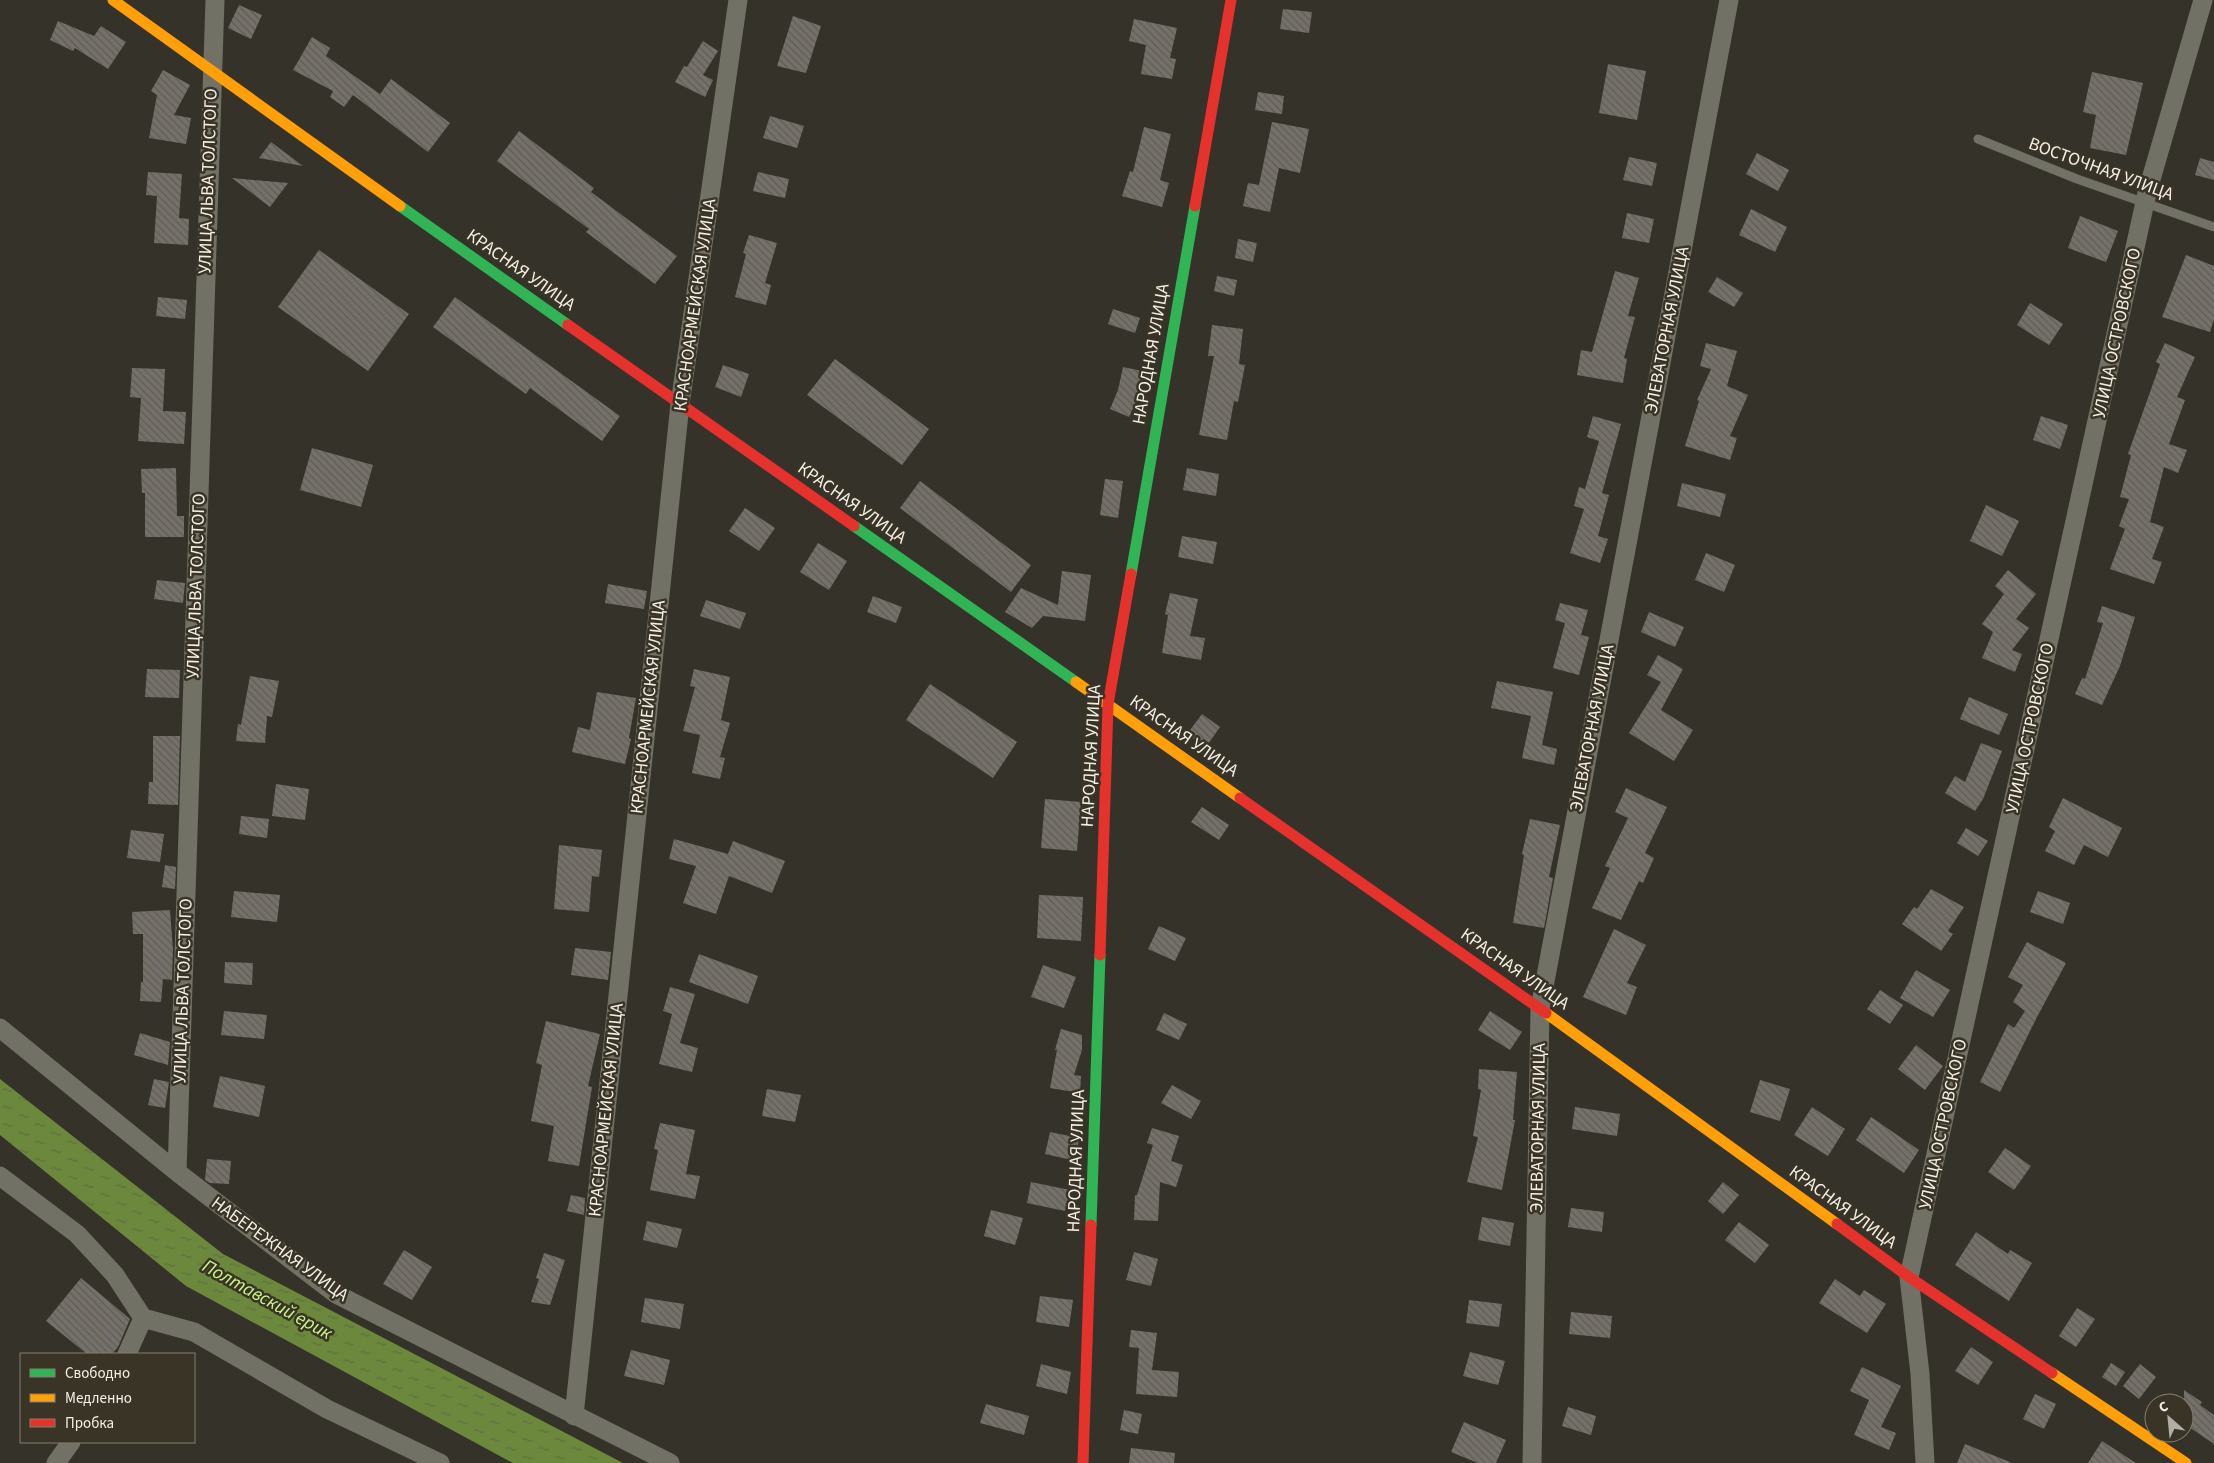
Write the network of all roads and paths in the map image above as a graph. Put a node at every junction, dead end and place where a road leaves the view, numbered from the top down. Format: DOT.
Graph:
graph roads {
  1 [pos="113,0"];
  2 [pos="215,0"];
  3 [pos="738,0"];
  4 [pos="1231,0"];
  5 [pos="1729,0"];
  6 [pos="2203,0"];
  7 [pos="212,72"];
  8 [pos="1978,139"];
  9 [pos="2145,202"];
  10 [pos="2214,227"];
  11 [pos="680,404"];
  12 [pos="1108,704"];
  13 [pos="1540,1008"];
  14 [pos="0,1028"];
  15 [pos="177,1172"];
  16 [pos="0,1176"];
  17 [pos="1909,1277"];
  18 [pos="143,1318"];
  19 [pos="127,1353"];
  20 [pos="574,1416"];
  21 [pos="70,1443"];
  22 [pos="56,1463"];
  23 [pos="440,1463"];
  24 [pos="670,1463"];
  25 [pos="1083,1463"];
  26 [pos="1532,1463"];
  27 [pos="1925,1463"];
  28 [pos="2186,1463"];
  1 -- 7 [label="street, КРАСНАЯ УЛИЦА"];
  2 -- 7 [label="street, УЛИЦА ЛЬВА ТОЛСТОГО"];
  3 -- 11 [label="street, КРАСНОАРМЕЙСКАЯ УЛИЦА"];
  4 -- 12 [label="street, НАРОДНАЯ УЛИЦА"];
  5 -- 13 [label="street, ЭЛЕВАТОРНАЯ УЛИЦА"];
  6 -- 9 [label="street, УЛИЦА ОСТРОВСКОГО"];
  7 -- 11 [label="street, КРАСНАЯ УЛИЦА"];
  7 -- 15 [label="street, УЛИЦА ЛЬВА ТОЛСТОГО"];
  8 -- 9 [label="lane, ВОСТОЧНАЯ УЛИЦА"];
  9 -- 10 [label="lane, ВОСТОЧНАЯ УЛИЦА"];
  9 -- 17 [label="street, УЛИЦА ОСТРОВСКОГО"];
  11 -- 12 [label="street, КРАСНАЯ УЛИЦА"];
  11 -- 20 [label="street, КРАСНОАРМЕЙСКАЯ УЛИЦА"];
  12 -- 13 [label="street, КРАСНАЯ УЛИЦА"];
  12 -- 25 [label="street, НАРОДНАЯ УЛИЦА"];
  13 -- 17 [label="street, КРАСНАЯ УЛИЦА"];
  13 -- 26 [label="street, ЭЛЕВАТОРНАЯ УЛИЦА"];
  14 -- 15 [label="street, НАБЕРЕЖНАЯ УЛИЦА"];
  15 -- 20 [label="street, НАБЕРЕЖНАЯ УЛИЦА"];
  16 -- 18 [label="street"];
  17 -- 27 [label="street, УЛИЦА ОСТРОВСКОГО"];
  17 -- 28 [label="street, КРАСНАЯ УЛИЦА"];
  18 -- 19 [label="street"];
  18 -- 23 [label="street"];
  20 -- 24 [label="street, НАБЕРЕЖНАЯ УЛИЦА"];
  21 -- 22 [label="street"];
}
